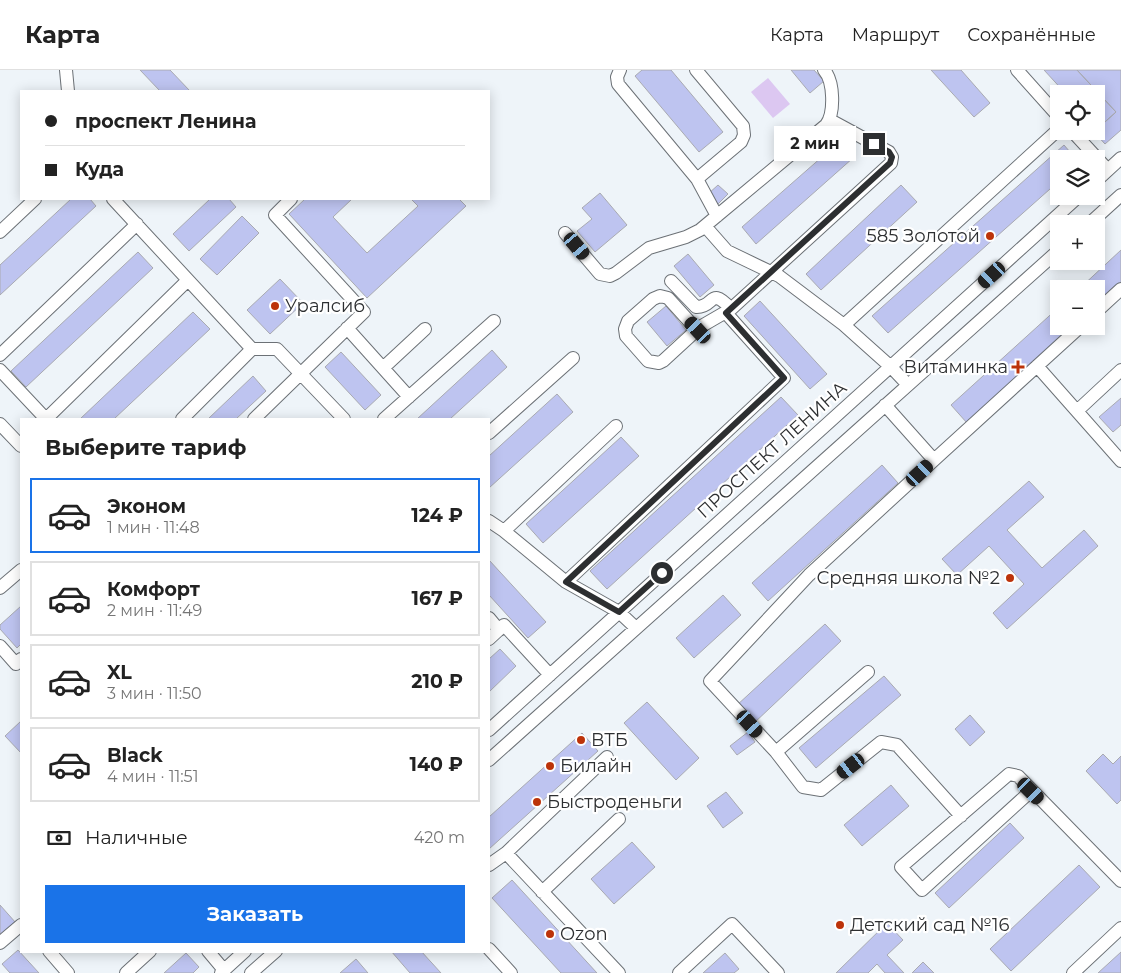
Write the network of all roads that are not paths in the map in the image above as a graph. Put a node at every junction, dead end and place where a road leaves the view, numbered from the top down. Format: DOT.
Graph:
graph roads {
  1 [pos="66,70"];
  2 [pos="620,70"];
  3 [pos="696,70"];
  4 [pos="824,70"];
  5 [pos="1017,70"];
  6 [pos="68,90"];
  7 [pos="1050,107"];
  8 [pos="830,120"];
  9 [pos="1050,137"];
  10 [pos="1080,140"];
  11 [pos="1121,158"];
  12 [pos="1108,170"];
  13 [pos="1105,173"];
  14 [pos="696,179"];
  15 [pos="1121,195"];
  16 [pos="34,200"];
  17 [pos="114,200"];
  18 [pos="290,200"];
  19 [pos="1069,205"];
  20 [pos="1098,215"];
  21 [pos="717,216"];
  22 [pos="136,224"];
  23 [pos="705,226"];
  24 [pos="0,232"];
  25 [pos="565,233"];
  26 [pos="1050,258"];
  27 [pos="772,272"];
  28 [pos="188,280"];
  29 [pos="671,282"];
  30 [pos="1121,289"];
  31 [pos="1105,304"];
  32 [pos="728,311"];
  33 [pos="494,321"];
  34 [pos="844,325"];
  35 [pos="347,328"];
  36 [pos="425,330"];
  37 [pos="698,330"];
  38 [pos="1071,335"];
  39 [pos="252,349"];
  40 [pos="0,355"];
  41 [pos="573,358"];
  42 [pos="1037,366"];
  43 [pos="891,367"];
  44 [pos="383,368"];
  45 [pos="0,370"];
  46 [pos="1121,370"];
  47 [pos="301,374"];
  48 [pos="908,385"];
  49 [pos="409,397"];
  50 [pos="885,405"];
  51 [pos="1077,411"];
  52 [pos="45,418"];
  53 [pos="47,418"];
  54 [pos="183,418"];
  55 [pos="255,418"];
  56 [pos="343,418"];
  57 [pos="385,418"];
  58 [pos="0,424"];
  59 [pos="616,426"];
  60 [pos="490,432"];
  61 [pos="20,445"];
  62 [pos="934,460"];
  63 [pos="1121,460"];
  64 [pos="490,522"];
  65 [pos="504,530"];
  66 [pos="20,571"];
  67 [pos="566,582"];
  68 [pos="0,588"];
  69 [pos="619,612"];
  70 [pos="490,619"];
  71 [pos="636,628"];
  72 [pos="499,630"];
  73 [pos="490,638"];
  74 [pos="0,646"];
  75 [pos="20,660"];
  76 [pos="868,672"];
  77 [pos="550,675"];
  78 [pos="490,729"];
  79 [pos="776,752"];
  80 [pos="607,757"];
  81 [pos="490,759"];
  82 [pos="1031,791"];
  83 [pos="961,816"];
  84 [pos="619,819"];
  85 [pos="506,853"];
  86 [pos="490,865"];
  87 [pos="1121,881"];
  88 [pos="542,892"];
  89 [pos="20,926"];
  90 [pos="1121,928"];
  91 [pos="0,943"];
  92 [pos="490,950"];
  93 [pos="51,953"];
  94 [pos="148,953"];
  95 [pos="209,953"];
  96 [pos="244,953"];
  97 [pos="274,953"];
  98 [pos="223,972"];
  99 [pos="777,972"];
  100 [pos="68,973"];
  101 [pos="126,973"];
  102 [pos="251,973"];
  103 [pos="511,973"];
  104 [pos="618,973"];
  105 [pos="679,973"];
  106 [pos="1073,973"];
  1 -- 6 [label="street"];
  2 -- 14 [label="street"];
  3 -- 14 [label="street"];
  4 -- 8 [label="street"];
  5 -- 7 [label="street"];
  8 -- 21 [label="street"];
  8 -- 27 [label="street"];
  9 -- 34 [label="street"];
  10 -- 12 [label="street"];
  11 -- 12 [label="street"];
  12 -- 13 [label="street"];
  14 -- 21 [label="street"];
  15 -- 20 [label="street"];
  16 -- 24 [label="street"];
  17 -- 22 [label="street"];
  18 -- 35 [label="street"];
  19 -- 43 [label="street, ПРОСПЕКТ ЛЕНИНА"];
  21 -- 23 [label="street"];
  22 -- 28 [label="street"];
  22 -- 40 [label="street"];
  23 -- 25 [label="street"];
  23 -- 27 [label="street"];
  26 -- 48 [label="street"];
  27 -- 32 [label="street"];
  27 -- 34 [label="street"];
  28 -- 39 [label="street"];
  28 -- 53 [label="street"];
  29 -- 32 [label="street"];
  30 -- 31 [label="street"];
  32 -- 37 [label="street"];
  32 -- 67 [label="street"];
  33 -- 49 [label="street"];
  34 -- 43 [label="street"];
  35 -- 44 [label="street"];
  35 -- 47 [label="street"];
  36 -- 44 [label="street"];
  37 -- 37 [label="street"];
  38 -- 42 [label="street"];
  39 -- 47 [label="street"];
  39 -- 54 [label="street"];
  41 -- 60 [label="street"];
  42 -- 51 [label="street"];
  42 -- 62 [label="street"];
  43 -- 48 [label="street"];
  43 -- 69 [label="street, ПРОСПЕКТ ЛЕНИНА"];
  44 -- 49 [label="street"];
  45 -- 52 [label="street"];
  46 -- 51 [label="street"];
  47 -- 55 [label="street"];
  47 -- 56 [label="street"];
  48 -- 50 [label="street"];
  49 -- 57 [label="street"];
  50 -- 62 [label="street"];
  50 -- 71 [label="street"];
  51 -- 63 [label="street"];
  58 -- 61 [label="street"];
  59 -- 65 [label="street"];
  62 -- 79 [label="street"];
  64 -- 65 [label="street"];
  65 -- 67 [label="street"];
  66 -- 68 [label="street"];
  67 -- 69 [label="street"];
  69 -- 71 [label="street"];
  69 -- 77 [label="street, ПРОСПЕКТ ЛЕНИНА"];
  70 -- 72 [label="street"];
  71 -- 81 [label="street"];
  72 -- 73 [label="street"];
  72 -- 77 [label="street"];
  74 -- 75 [label="street"];
  76 -- 79 [label="street"];
  77 -- 78 [label="street, ПРОСПЕКТ ЛЕНИНА"];
  79 -- 83 [label="street"];
  80 -- 85 [label="street"];
  82 -- 83 [label="street"];
  82 -- 83 [label="street"];
  82 -- 87 [label="street"];
  84 -- 88 [label="street"];
  85 -- 86 [label="street"];
  85 -- 88 [label="street"];
  88 -- 104 [label="street"];
  89 -- 91 [label="street"];
  90 -- 106 [label="street"];
  92 -- 103 [label="street"];
  93 -- 100 [label="street"];
  94 -- 101 [label="street"];
  95 -- 98 [label="street"];
  96 -- 98 [label="street"];
  97 -- 102 [label="street"];
  99 -- 105 [label="street"];
}
